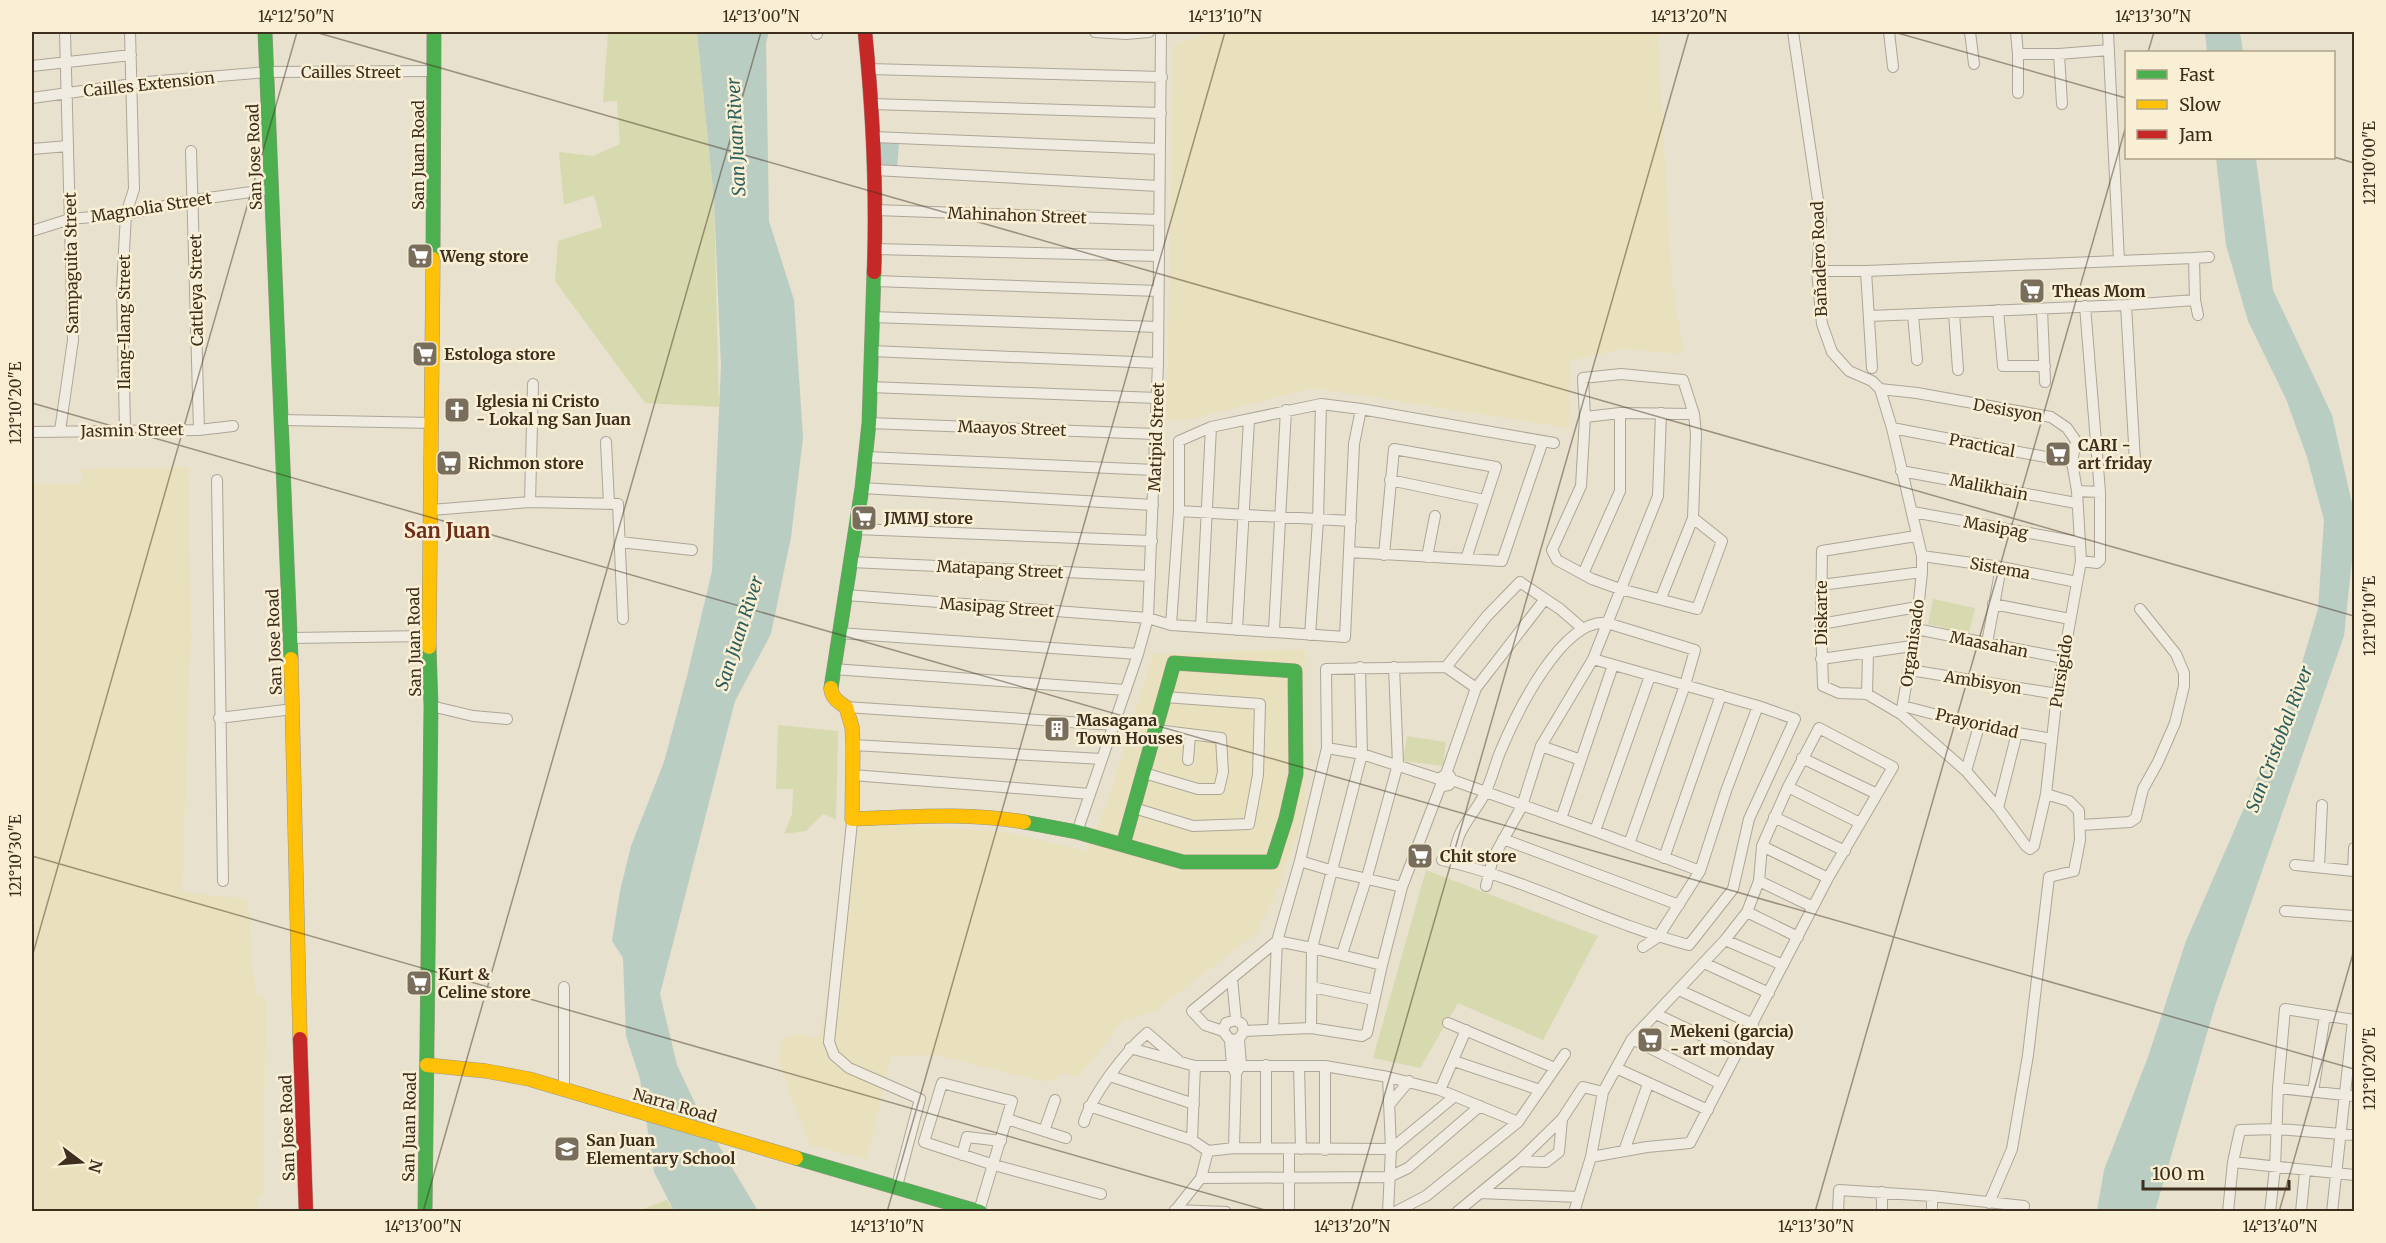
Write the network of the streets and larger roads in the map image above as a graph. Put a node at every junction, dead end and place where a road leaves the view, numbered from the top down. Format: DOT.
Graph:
graph roads {
  1 [pos="65,32"];
  2 [pos="130,32"];
  3 [pos="265,32"];
  4 [pos="434,32"];
  5 [pos="865,32"];
  6 [pos="1095,32"];
  7 [pos="1149,32"];
  8 [pos="1161,32"];
  9 [pos="1793,32"];
  10 [pos="1890,32"];
  11 [pos="1970,32"];
  12 [pos="2016,32"];
  13 [pos="2108,32"];
  14 [pos="1126,33"];
  15 [pos="2109,50"];
  16 [pos="2018,54"];
  17 [pos="2059,54"];
  18 [pos="131,55"];
  19 [pos="66,62"];
  20 [pos="1974,64"];
  21 [pos="32,66"];
  22 [pos="1893,67"];
  23 [pos="869,69"];
  24 [pos="435,71"];
  25 [pos="267,72"];
  26 [pos="1162,77"];
  27 [pos="132,84"];
  28 [pos="66,93"];
  29 [pos="2018,93"];
  30 [pos="32,98"];
  31 [pos="872,104"];
  32 [pos="2062,104"];
  33 [pos="1161,113"];
  34 [pos="873,137"];
  35 [pos="68,146"];
  36 [pos="32,149"];
  37 [pos="1160,149"];
  38 [pos="191,151"];
  39 [pos="875,170"];
  40 [pos="1158,186"];
  41 [pos="272,189"];
  42 [pos="194,200"];
  43 [pos="875,210"];
  44 [pos="126,214"];
  45 [pos="70,219"];
  46 [pos="1159,220"];
  47 [pos="32,231"];
  48 [pos="875,249"];
  49 [pos="1158,256"];
  50 [pos="2209,256"];
  51 [pos="2194,258"];
  52 [pos="2119,261"];
  53 [pos="1817,270"];
  54 [pos="1866,271"];
  55 [pos="874,281"];
  56 [pos="1158,291"];
  57 [pos="2195,300"];
  58 [pos="2126,305"];
  59 [pos="2085,306"];
  60 [pos="2042,309"];
  61 [pos="1998,310"];
  62 [pos="1954,313"];
  63 [pos="1913,315"];
  64 [pos="2198,315"];
  65 [pos="1870,316"];
  66 [pos="872,317"];
  67 [pos="1158,327"];
  68 [pos="871,351"];
  69 [pos="1917,360"];
  70 [pos="1158,363"];
  71 [pos="2045,366"];
  72 [pos="1872,368"];
  73 [pos="1958,370"];
  74 [pos="2045,382"];
  75 [pos="533,384"];
  76 [pos="869,387"];
  77 [pos="1880,389"];
  78 [pos="1157,399"];
  79 [pos="1321,404"];
  80 [pos="1361,409"];
  81 [pos="1286,410"];
  82 [pos="1620,413"];
  83 [pos="1661,413"];
  84 [pos="1694,414"];
  85 [pos="1585,417"];
  86 [pos="282,420"];
  87 [pos="1249,420"];
  88 [pos="433,423"];
  89 [pos="869,423"];
  90 [pos="233,426"];
  91 [pos="1211,428"];
  92 [pos="1892,428"];
  93 [pos="125,429"];
  94 [pos="199,429"];
  95 [pos="60,431"];
  96 [pos="32,432"];
  97 [pos="1156,434"];
  98 [pos="606,442"];
  99 [pos="866,457"];
  100 [pos="2135,461"];
  101 [pos="2072,462"];
  102 [pos="1155,470"];
  103 [pos="1901,471"];
  104 [pos="216,480"];
  105 [pos="1390,480"];
  106 [pos="862,488"];
  107 [pos="2076,491"];
  108 [pos="2100,492"];
  109 [pos="1485,500"];
  110 [pos="530,502"];
  111 [pos="2076,503"];
  112 [pos="609,504"];
  113 [pos="1153,505"];
  114 [pos="431,510"];
  115 [pos="1179,511"];
  116 [pos="1913,512"];
  117 [pos="1207,514"];
  118 [pos="1245,514"];
  119 [pos="1436,516"];
  120 [pos="1280,517"];
  121 [pos="1693,518"];
  122 [pos="1318,520"];
  123 [pos="1351,521"];
  124 [pos="856,529"];
  125 [pos="1916,536"];
  126 [pos="1152,541"];
  127 [pos="620,542"];
  128 [pos="2079,542"];
  129 [pos="692,550"];
  130 [pos="1348,552"];
  131 [pos="1384,555"];
  132 [pos="1922,556"];
  133 [pos="1428,557"];
  134 [pos="1466,559"];
  135 [pos="2081,561"];
  136 [pos="851,562"];
  137 [pos="2001,567"];
  138 [pos="1922,572"];
  139 [pos="1583,574"];
  140 [pos="1150,576"];
  141 [pos="2077,582"];
  142 [pos="1821,585"];
  143 [pos="1620,589"];
  144 [pos="846,595"];
  145 [pos="1661,598"];
  146 [pos="1545,599"];
  147 [pos="1993,603"];
  148 [pos="1917,607"];
  149 [pos="2140,609"];
  150 [pos="1148,618"];
  151 [pos="622,619"];
  152 [pos="2070,619"];
  153 [pos="1607,623"];
  154 [pos="1821,624"];
  155 [pos="1171,625"];
  156 [pos="1201,627"];
  157 [pos="1582,628"];
  158 [pos="1238,630"];
  159 [pos="1274,630"];
  160 [pos="1916,630"];
  161 [pos="839,633"];
  162 [pos="1310,635"];
  163 [pos="429,636"];
  164 [pos="291,638"];
  165 [pos="1987,643"];
  166 [pos="1912,646"];
  167 [pos="1138,654"];
  168 [pos="1868,654"];
  169 [pos="2062,658"];
  170 [pos="1593,659"];
  171 [pos="1821,659"];
  172 [pos="1613,665"];
  173 [pos="1360,667"];
  174 [pos="1394,667"];
  175 [pos="1446,667"];
  176 [pos="833,669"];
  177 [pos="1910,670"];
  178 [pos="1650,676"];
  179 [pos="1685,685"];
  180 [pos="1476,688"];
  181 [pos="1126,690"];
  182 [pos="1867,694"];
  183 [pos="2057,694"];
  184 [pos="1721,695"];
  185 [pos="1165,697"];
  186 [pos="431,706"];
  187 [pos="1758,706"];
  188 [pos="846,707"];
  189 [pos="294,709"];
  190 [pos="1902,710"];
  191 [pos="219,718"];
  192 [pos="507,719"];
  193 [pos="1114,725"];
  194 [pos="1979,726"];
  195 [pos="1155,730"];
  196 [pos="2017,733"];
  197 [pos="1190,734"];
  198 [pos="2052,739"];
  199 [pos="853,745"];
  200 [pos="1541,746"];
  201 [pos="1327,748"];
  202 [pos="1362,754"];
  203 [pos="1802,758"];
  204 [pos="1102,759"];
  205 [pos="1188,760"];
  206 [pos="1581,760"];
  207 [pos="1398,764"];
  208 [pos="1966,771"];
  209 [pos="1143,773"];
  210 [pos="853,775"];
  211 [pos="1444,780"];
  212 [pos="1788,787"];
  213 [pos="1486,792"];
  214 [pos="1090,794"];
  215 [pos="1877,794"];
  216 [pos="2046,794"];
  217 [pos="2322,805"];
  218 [pos="1522,806"];
  219 [pos="1134,808"];
  220 [pos="1998,808"];
  221 [pos="1774,817"];
  222 [pos="1561,819"];
  223 [pos="852,822"];
  224 [pos="1860,823"];
  225 [pos="2081,825"];
  226 [pos="1595,831"];
  227 [pos="1077,832"];
  228 [pos="1503,839"];
  229 [pos="1629,844"];
  230 [pos="1123,845"];
  231 [pos="1762,846"];
  232 [pos="2355,848"];
  233 [pos="1845,851"];
  234 [pos="1664,858"];
  235 [pos="1300,861"];
  236 [pos="2295,865"];
  237 [pos="2319,867"];
  238 [pos="1333,871"];
  239 [pos="1700,871"];
  240 [pos="2354,871"];
  241 [pos="1489,874"];
  242 [pos="1367,877"];
  243 [pos="1828,878"];
  244 [pos="223,881"];
  245 [pos="1759,881"];
  246 [pos="1486,886"];
  247 [pos="1402,887"];
  248 [pos="1679,905"];
  249 [pos="1813,907"];
  250 [pos="2285,910"];
  251 [pos="1747,912"];
  252 [pos="2355,916"];
  253 [pos="1658,937"];
  254 [pos="1798,937"];
  255 [pos="1725,940"];
  256 [pos="1277,941"];
  257 [pos="1643,947"];
  258 [pos="1312,948"];
  259 [pos="1342,954"];
  260 [pos="1704,963"];
  261 [pos="1382,965"];
  262 [pos="1783,966"];
  263 [pos="1232,978"];
  264 [pos="564,987"];
  265 [pos="1312,987"];
  266 [pos="1679,990"];
  267 [pos="1769,993"];
  268 [pos="1374,1000"];
  269 [pos="1656,1014"];
  270 [pos="2325,1016"];
  271 [pos="1236,1020"];
  272 [pos="2354,1020"];
  273 [pos="1448,1023"];
  274 [pos="1753,1024"];
  275 [pos="1311,1028"];
  276 [pos="1274,1029"];
  277 [pos="1466,1030"];
  278 [pos="1234,1035"];
  279 [pos="1632,1039"];
  280 [pos="1130,1048"];
  281 [pos="1737,1053"];
  282 [pos="1564,1054"];
  283 [pos="1454,1061"];
  284 [pos="1180,1062"];
  285 [pos="427,1065"];
  286 [pos="1266,1065"];
  287 [pos="1195,1066"];
  288 [pos="1299,1066"];
  289 [pos="1325,1066"];
  290 [pos="1236,1068"];
  291 [pos="1555,1068"];
  292 [pos="1616,1068"];
  293 [pos="1110,1076"];
  294 [pos="1388,1077"];
  295 [pos="1409,1081"];
  296 [pos="1648,1084"];
  297 [pos="1721,1084"];
  298 [pos="564,1088"];
  299 [pos="2278,1088"];
  300 [pos="1440,1090"];
  301 [pos="1540,1090"];
  302 [pos="1603,1092"];
  303 [pos="2313,1092"];
  304 [pos="1455,1096"];
  305 [pos="2349,1096"];
  306 [pos="1055,1100"];
  307 [pos="1194,1104"];
  308 [pos="1389,1105"];
  309 [pos="1089,1106"];
  310 [pos="1480,1106"];
  311 [pos="1708,1110"];
  312 [pos="1007,1119"];
  313 [pos="1562,1119"];
  314 [pos="1084,1122"];
  315 [pos="1518,1122"];
  316 [pos="2278,1129"];
  317 [pos="1044,1131"];
  318 [pos="2340,1134"];
  319 [pos="2355,1135"];
  320 [pos="1066,1138"];
  321 [pos="1192,1140"];
  322 [pos="1001,1141"];
  323 [pos="1234,1148"];
  324 [pos="1266,1148"];
  325 [pos="1289,1149"];
  326 [pos="1301,1149"];
  327 [pos="1391,1149"];
  328 [pos="1325,1150"];
  329 [pos="1208,1151"];
  330 [pos="1624,1151"];
  331 [pos="962,1155"];
  332 [pos="1591,1157"];
  333 [pos="1520,1161"];
  334 [pos="2233,1162"];
  335 [pos="994,1165"];
  336 [pos="2276,1168"];
  337 [pos="2305,1171"];
  338 [pos="2338,1174"];
  339 [pos="2355,1175"];
  340 [pos="1389,1177"];
  341 [pos="1201,1178"];
  342 [pos="1289,1178"];
  343 [pos="897,1186"];
  344 [pos="1882,1192"];
  345 [pos="1480,1193"];
  346 [pos="1101,1194"];
  347 [pos="1932,1196"];
  348 [pos="1578,1197"];
  349 [pos="1989,1203"];
  350 [pos="1975,1207"];
  351 [pos="980,1211"];
  352 [pos="1175,1211"];
  353 [pos="306,1212"];
  354 [pos="424,1212"];
  355 [pos="1226,1212"];
  356 [pos="1289,1212"];
  357 [pos="1388,1212"];
  358 [pos="1395,1212"];
  359 [pos="1457,1212"];
  360 [pos="1575,1212"];
  361 [pos="1838,1212"];
  362 [pos="1882,1212"];
  363 [pos="1932,1212"];
  364 [pos="2023,1212"];
  365 [pos="2228,1212"];
  366 [pos="2270,1212"];
  367 [pos="2301,1212"];
  368 [pos="2332,1212"];
  1 -- 19 [label="street, Sampaguita Street"];
  2 -- 18 [label="street, Ilang-Ilang Street"];
  3 -- 25 [label="street, San Jose Road"];
  4 -- 24 [label="street, San Juan Road"];
  5 -- 23 [label="street"];
  6 -- 14 [label="street"];
  7 -- 14 [label="street"];
  8 -- 26 [label="street, Matipid Street"];
  9 -- 53 [label="street, Bañadero Road"];
  10 -- 22 [label="street"];
  11 -- 20 [label="street"];
  12 -- 16 [label="street"];
  13 -- 15 [label="street"];
  15 -- 17 [label="street"];
  15 -- 52 [label="street"];
  16 -- 17 [label="street"];
  16 -- 29 [label="street"];
  17 -- 32 [label="street"];
  18 -- 19 [label="street"];
  18 -- 27 [label="street, Ilang-Ilang Street"];
  19 -- 21 [label="street"];
  19 -- 28 [label="street, Sampaguita Street"];
  23 -- 26 [label="street"];
  23 -- 31 [label="street"];
  24 -- 25 [label="street, Cailles Street"];
  24 -- 88 [label="street, San Juan Road"];
  25 -- 27 [label="street, Cailles Extension"];
  25 -- 41 [label="street, San Jose Road"];
  26 -- 33 [label="street, Matipid Street"];
  27 -- 28 [label="street, Cailles Extension"];
  27 -- 44 [label="street, Ilang-Ilang Street"];
  28 -- 30 [label="street, Cailles Extension"];
  28 -- 35 [label="street, Sampaguita Street"];
  31 -- 33 [label="street"];
  31 -- 34 [label="street"];
  33 -- 37 [label="street, Matipid Street"];
  34 -- 37 [label="street"];
  34 -- 39 [label="street"];
  35 -- 36 [label="street"];
  35 -- 45 [label="street, Sampaguita Street"];
  37 -- 40 [label="street, Matipid Street"];
  38 -- 42 [label="street, Cattleya Street"];
  39 -- 40 [label="street"];
  39 -- 43 [label="street"];
  40 -- 46 [label="street, Matipid Street"];
  41 -- 42 [label="street, Magnolia Street"];
  41 -- 86 [label="street, San Jose Road"];
  42 -- 44 [label="street, Magnolia Street"];
  42 -- 94 [label="street, Cattleya Street"];
  43 -- 46 [label="street, Mahinahon Street"];
  43 -- 48 [label="street"];
  44 -- 45 [label="street, Magnolia Street"];
  44 -- 93 [label="street, Ilang-Ilang Street"];
  45 -- 47 [label="street, Magnolia Street"];
  45 -- 95 [label="street, Sampaguita Street"];
  46 -- 49 [label="street, Matipid Street"];
  48 -- 49 [label="street"];
  48 -- 55 [label="street"];
  49 -- 56 [label="street, Matipid Street"];
  50 -- 51 [label="street"];
  51 -- 52 [label="street"];
  51 -- 57 [label="street"];
  52 -- 54 [label="street"];
  53 -- 54 [label="street"];
  53 -- 77 [label="street, Bañadero Road"];
  54 -- 65 [label="street"];
  55 -- 56 [label="street"];
  55 -- 66 [label="street"];
  56 -- 67 [label="street, Matipid Street"];
  57 -- 58 [label="street"];
  57 -- 64 [label="street"];
  58 -- 59 [label="street"];
  58 -- 100 [label="street"];
  59 -- 60 [label="street"];
  59 -- 108 [label="street"];
  60 -- 61 [label="street"];
  60 -- 71 [label="street"];
  61 -- 62 [label="street"];
  61 -- 71 [label="street"];
  62 -- 63 [label="street"];
  62 -- 73 [label="street"];
  63 -- 65 [label="street"];
  63 -- 69 [label="street"];
  65 -- 72 [label="street"];
  66 -- 67 [label="street"];
  66 -- 68 [label="street"];
  67 -- 70 [label="street, Matipid Street"];
  68 -- 70 [label="street"];
  68 -- 76 [label="street"];
  70 -- 78 [label="street, Matipid Street"];
  71 -- 74 [label="street"];
  75 -- 110 [label="street"];
  76 -- 78 [label="street"];
  76 -- 89 [label="street"];
  77 -- 92 [label="street, Organisado"];
  77 -- 101 [label="street, Desisyon"];
  78 -- 97 [label="street, Matipid Street"];
  79 -- 80 [label="street"];
  79 -- 81 [label="street"];
  79 -- 122 [label="street"];
  80 -- 123 [label="street"];
  80 -- 134 [label="street"];
  81 -- 87 [label="street"];
  81 -- 120 [label="street"];
  82 -- 83 [label="street"];
  82 -- 85 [label="street"];
  82 -- 139 [label="street"];
  83 -- 84 [label="street"];
  83 -- 143 [label="street"];
  84 -- 85 [label="street"];
  84 -- 121 [label="street"];
  85 -- 139 [label="street"];
  86 -- 88 [label="street"];
  86 -- 164 [label="street, San Jose Road"];
  87 -- 91 [label="street"];
  87 -- 118 [label="street"];
  88 -- 114 [label="street, San Juan Road"];
  89 -- 97 [label="street, Maayos Street"];
  89 -- 99 [label="street"];
  90 -- 94 [label="street, Jasmin Street"];
  91 -- 115 [label="street"];
  91 -- 117 [label="street"];
  92 -- 101 [label="street, Practical"];
  92 -- 103 [label="street, Organisado"];
  93 -- 94 [label="street, Jasmin Street"];
  93 -- 95 [label="street, Jasmin Street"];
  95 -- 96 [label="street, Jasmin Street"];
  97 -- 102 [label="street, Matipid Street"];
  98 -- 112 [label="street"];
  99 -- 102 [label="street"];
  99 -- 106 [label="street"];
  101 -- 107 [label="street, Desisyon"];
  102 -- 113 [label="street, Matipid Street"];
  103 -- 111 [label="street, Malikhain"];
  103 -- 116 [label="street, Organisado"];
  104 -- 191 [label="street"];
  105 -- 109 [label="street"];
  105 -- 109 [label="street"];
  105 -- 131 [label="street"];
  106 -- 113 [label="street"];
  106 -- 124 [label="street"];
  107 -- 108 [label="street"];
  107 -- 111 [label="street, Pursigido"];
  108 -- 135 [label="street"];
  109 -- 134 [label="street"];
  110 -- 112 [label="street"];
  110 -- 114 [label="street"];
  111 -- 128 [label="street, Pursigido"];
  112 -- 127 [label="street"];
  113 -- 126 [label="street, Matipid Street"];
  114 -- 163 [label="street, San Juan Road"];
  115 -- 117 [label="street"];
  115 -- 155 [label="street"];
  116 -- 125 [label="street, Organisado"];
  116 -- 128 [label="street, Masipag"];
  117 -- 118 [label="street"];
  117 -- 156 [label="street"];
  118 -- 120 [label="street"];
  118 -- 158 [label="street"];
  119 -- 133 [label="street"];
  120 -- 122 [label="street"];
  120 -- 159 [label="street"];
  121 -- 145 [label="street"];
  121 -- 145 [label="street"];
  122 -- 123 [label="street"];
  122 -- 162 [label="street"];
  123 -- 130 [label="street"];
  124 -- 126 [label="street"];
  124 -- 136 [label="street"];
  125 -- 132 [label="street, Organisado"];
  125 -- 142 [label="street, Diskarte"];
  126 -- 140 [label="street, Matipid Street"];
  127 -- 129 [label="street"];
  127 -- 151 [label="street"];
  128 -- 135 [label="street, Pursigido"];
  130 -- 131 [label="street"];
  130 -- 162 [label="street, Masipag Street"];
  131 -- 133 [label="street"];
  132 -- 137 [label="street, Sistema"];
  132 -- 138 [label="street, Organisado"];
  133 -- 134 [label="street"];
  135 -- 141 [label="street, Pursigido"];
  136 -- 140 [label="street, Matapang Street"];
  136 -- 144 [label="street"];
  137 -- 141 [label="street, Sistema"];
  137 -- 147 [label="street"];
  138 -- 142 [label="street"];
  138 -- 148 [label="street, Organisado"];
  139 -- 143 [label="street"];
  140 -- 150 [label="street, Matipid Street"];
  141 -- 152 [label="street, Pursigido"];
  142 -- 154 [label="street, Diskarte"];
  143 -- 145 [label="street"];
  143 -- 153 [label="street"];
  144 -- 150 [label="street, Masipag Street"];
  144 -- 161 [label="street"];
  146 -- 157 [label="street"];
  146 -- 175 [label="street"];
  146 -- 180 [label="street"];
  147 -- 152 [label="street"];
  147 -- 165 [label="street"];
  148 -- 154 [label="street"];
  148 -- 160 [label="street, Organisado"];
  149 -- 225 [label="street"];
  150 -- 155 [label="street, Masipag Street"];
  150 -- 167 [label="street, Matipid Street"];
  152 -- 169 [label="street, Pursigido"];
  153 -- 157 [label="street"];
  153 -- 170 [label="street"];
  153 -- 179 [label="street"];
  154 -- 171 [label="street, Diskarte"];
  155 -- 156 [label="street, Masipag Street"];
  156 -- 158 [label="street, Masipag Street"];
  157 -- 213 [label="street"];
  158 -- 159 [label="street, Masipag Street"];
  159 -- 162 [label="street, Masipag Street"];
  160 -- 165 [label="street, Maasahan"];
  160 -- 166 [label="street, Organisado"];
  161 -- 167 [label="street"];
  161 -- 176 [label="street"];
  163 -- 164 [label="street"];
  163 -- 186 [label="street, San Juan Road"];
  164 -- 189 [label="street, San Jose Road"];
  165 -- 169 [label="street, Maasahan"];
  166 -- 168 [label="street"];
  166 -- 177 [label="street, Organisado"];
  167 -- 181 [label="street, Matipid Street"];
  168 -- 171 [label="street"];
  168 -- 182 [label="street"];
  169 -- 183 [label="street, Pursigido"];
  170 -- 172 [label="street"];
  170 -- 200 [label="street"];
  171 -- 182 [label="street, Diskarte"];
  172 -- 178 [label="street"];
  172 -- 206 [label="street"];
  173 -- 174 [label="street"];
  173 -- 201 [label="street"];
  173 -- 202 [label="street"];
  174 -- 175 [label="street"];
  174 -- 207 [label="street"];
  175 -- 180 [label="street"];
  176 -- 181 [label="street"];
  176 -- 188 [label="street"];
  177 -- 183 [label="street, Ambisyon"];
  177 -- 190 [label="street, Organisado"];
  178 -- 179 [label="street"];
  178 -- 226 [label="street"];
  179 -- 184 [label="street"];
  179 -- 229 [label="street"];
  180 -- 211 [label="street"];
  181 -- 193 [label="street, Matipid Street"];
  182 -- 190 [label="street, Diskarte"];
  183 -- 198 [label="street, Pursigido"];
  184 -- 187 [label="street"];
  184 -- 234 [label="street"];
  185 -- 195 [label="street"];
  185 -- 219 [label="street"];
  185 -- 230 [label="street"];
  186 -- 192 [label="street"];
  186 -- 285 [label="street, San Juan Road"];
  187 -- 239 [label="street"];
  187 -- 253 [label="street"];
  188 -- 193 [label="street"];
  188 -- 199 [label="street"];
  189 -- 191 [label="street"];
  189 -- 353 [label="street, San Jose Road"];
  190 -- 194 [label="street, Prayoridad"];
  190 -- 208 [label="street"];
  191 -- 244 [label="street"];
  193 -- 204 [label="street, Matipid Street"];
  194 -- 196 [label="street, Prayoridad"];
  194 -- 208 [label="street"];
  195 -- 197 [label="street"];
  195 -- 209 [label="street"];
  196 -- 198 [label="street, Prayoridad"];
  196 -- 220 [label="street"];
  197 -- 205 [label="street"];
  197 -- 209 [label="street"];
  198 -- 216 [label="street, Pursigido"];
  199 -- 204 [label="street"];
  199 -- 210 [label="street"];
  200 -- 206 [label="street"];
  200 -- 218 [label="street"];
  201 -- 202 [label="street"];
  201 -- 235 [label="street"];
  202 -- 207 [label="street"];
  202 -- 238 [label="street"];
  203 -- 212 [label="street"];
  203 -- 215 [label="street"];
  203 -- 215 [label="street"];
  204 -- 214 [label="street, Matipid Street"];
  206 -- 222 [label="street"];
  207 -- 211 [label="street"];
  207 -- 242 [label="street"];
  208 -- 220 [label="street"];
  209 -- 219 [label="street"];
  210 -- 214 [label="street"];
  210 -- 227 [label="street"];
  211 -- 213 [label="street"];
  211 -- 247 [label="street"];
  212 -- 221 [label="street"];
  212 -- 224 [label="street"];
  213 -- 218 [label="street"];
  213 -- 241 [label="street"];
  214 -- 227 [label="street, Matipid Street"];
  215 -- 224 [label="street"];
  216 -- 220 [label="street, Pursigido"];
  216 -- 225 [label="street"];
  217 -- 237 [label="street"];
  218 -- 222 [label="street"];
  218 -- 228 [label="street"];
  219 -- 230 [label="street"];
  221 -- 231 [label="street"];
  221 -- 233 [label="street"];
  222 -- 226 [label="street"];
  223 -- 343 [label="street"];
  224 -- 233 [label="street"];
  225 -- 349 [label="street"];
  226 -- 229 [label="street"];
  227 -- 230 [label="street"];
  228 -- 241 [label="street"];
  228 -- 248 [label="street"];
  229 -- 234 [label="street"];
  231 -- 243 [label="street"];
  231 -- 245 [label="street"];
  232 -- 240 [label="street"];
  233 -- 243 [label="street"];
  234 -- 239 [label="street"];
  235 -- 238 [label="street"];
  235 -- 256 [label="street"];
  236 -- 237 [label="street"];
  237 -- 240 [label="street"];
  238 -- 242 [label="street"];
  238 -- 258 [label="street"];
  239 -- 248 [label="street"];
  241 -- 246 [label="street"];
  241 -- 253 [label="street"];
  242 -- 247 [label="street"];
  242 -- 259 [label="street"];
  243 -- 249 [label="street"];
  245 -- 249 [label="street"];
  245 -- 251 [label="street"];
  247 -- 261 [label="street"];
  248 -- 253 [label="street"];
  249 -- 254 [label="street"];
  250 -- 252 [label="street"];
  251 -- 254 [label="street"];
  251 -- 255 [label="street"];
  253 -- 257 [label="street"];
  254 -- 262 [label="street"];
  255 -- 260 [label="street"];
  255 -- 262 [label="street"];
  256 -- 258 [label="street"];
  256 -- 263 [label="street"];
  256 -- 276 [label="street"];
  258 -- 259 [label="street"];
  258 -- 265 [label="street"];
  259 -- 261 [label="street"];
  260 -- 266 [label="street"];
  260 -- 267 [label="street"];
  261 -- 268 [label="street"];
  262 -- 267 [label="street"];
  263 -- 271 [label="street"];
  263 -- 278 [label="street"];
  264 -- 298 [label="street"];
  265 -- 268 [label="street"];
  265 -- 275 [label="street"];
  266 -- 269 [label="street"];
  266 -- 274 [label="street"];
  267 -- 274 [label="street"];
  268 -- 275 [label="street"];
  269 -- 279 [label="street"];
  269 -- 281 [label="street"];
  270 -- 272 [label="street"];
  270 -- 299 [label="street"];
  270 -- 303 [label="street"];
  271 -- 278 [label="street"];
  271 -- 278 [label="street"];
  272 -- 305 [label="street"];
  273 -- 277 [label="street"];
  274 -- 281 [label="street"];
  275 -- 276 [label="street"];
  276 -- 278 [label="street"];
  277 -- 283 [label="street"];
  277 -- 291 [label="street"];
  278 -- 290 [label="street"];
  279 -- 292 [label="street"];
  279 -- 297 [label="street"];
  280 -- 284 [label="street"];
  280 -- 284 [label="street"];
  280 -- 293 [label="street"];
  281 -- 297 [label="street"];
  282 -- 291 [label="street"];
  283 -- 300 [label="street"];
  283 -- 301 [label="street"];
  284 -- 287 [label="street"];
  285 -- 298 [label="street, Narra Road"];
  285 -- 354 [label="street, San Juan Road"];
  286 -- 288 [label="street"];
  286 -- 290 [label="street"];
  286 -- 324 [label="street"];
  287 -- 290 [label="street"];
  287 -- 307 [label="street"];
  288 -- 289 [label="street"];
  288 -- 326 [label="street"];
  289 -- 294 [label="street"];
  289 -- 328 [label="street"];
  290 -- 323 [label="street"];
  291 -- 301 [label="street"];
  292 -- 296 [label="street"];
  292 -- 302 [label="street"];
  293 -- 307 [label="street"];
  293 -- 309 [label="street"];
  294 -- 295 [label="street"];
  294 -- 308 [label="street"];
  295 -- 300 [label="street"];
  295 -- 308 [label="street"];
  296 -- 311 [label="street"];
  296 -- 330 [label="street"];
  297 -- 311 [label="street"];
  298 -- 343 [label="street, Narra Road"];
  299 -- 303 [label="street"];
  299 -- 316 [label="street"];
  300 -- 304 [label="street"];
  301 -- 315 [label="street"];
  302 -- 313 [label="street"];
  302 -- 332 [label="street"];
  303 -- 305 [label="street"];
  304 -- 310 [label="street"];
  304 -- 327 [label="street"];
  305 -- 318 [label="street"];
  306 -- 317 [label="street"];
  307 -- 321 [label="street"];
  308 -- 327 [label="street"];
  309 -- 314 [label="street"];
  309 -- 321 [label="street"];
  310 -- 315 [label="street"];
  310 -- 340 [label="street"];
  311 -- 330 [label="street"];
  312 -- 317 [label="street"];
  312 -- 322 [label="street"];
  312 -- 331 [label="street"];
  313 -- 333 [label="street"];
  313 -- 333 [label="street"];
  315 -- 358 [label="street"];
  316 -- 318 [label="street"];
  316 -- 334 [label="street"];
  316 -- 336 [label="street"];
  317 -- 320 [label="street"];
  318 -- 319 [label="street"];
  318 -- 338 [label="street"];
  321 -- 329 [label="street"];
  322 -- 331 [label="street"];
  322 -- 335 [label="street"];
  323 -- 324 [label="street"];
  323 -- 329 [label="street"];
  324 -- 325 [label="street"];
  325 -- 326 [label="street"];
  325 -- 342 [label="street"];
  326 -- 328 [label="street"];
  327 -- 328 [label="street"];
  327 -- 340 [label="street"];
  329 -- 341 [label="street"];
  330 -- 332 [label="street"];
  331 -- 335 [label="street"];
  332 -- 348 [label="street"];
  333 -- 345 [label="street"];
  334 -- 336 [label="street"];
  334 -- 365 [label="street"];
  335 -- 346 [label="street"];
  335 -- 351 [label="street"];
  336 -- 337 [label="street"];
  336 -- 366 [label="street"];
  337 -- 338 [label="street"];
  337 -- 367 [label="street"];
  338 -- 339 [label="street"];
  338 -- 368 [label="street"];
  340 -- 342 [label="street"];
  340 -- 357 [label="street"];
  341 -- 342 [label="street"];
  341 -- 352 [label="street"];
  342 -- 356 [label="street"];
  343 -- 351 [label="street, Narra Road"];
  344 -- 347 [label="street"];
  344 -- 361 [label="street"];
  344 -- 362 [label="street"];
  345 -- 348 [label="street"];
  345 -- 359 [label="street"];
  347 -- 350 [label="street"];
  347 -- 363 [label="street"];
  348 -- 360 [label="street"];
  349 -- 350 [label="street"];
  349 -- 364 [label="street"];
  352 -- 355 [label="street"];
}
